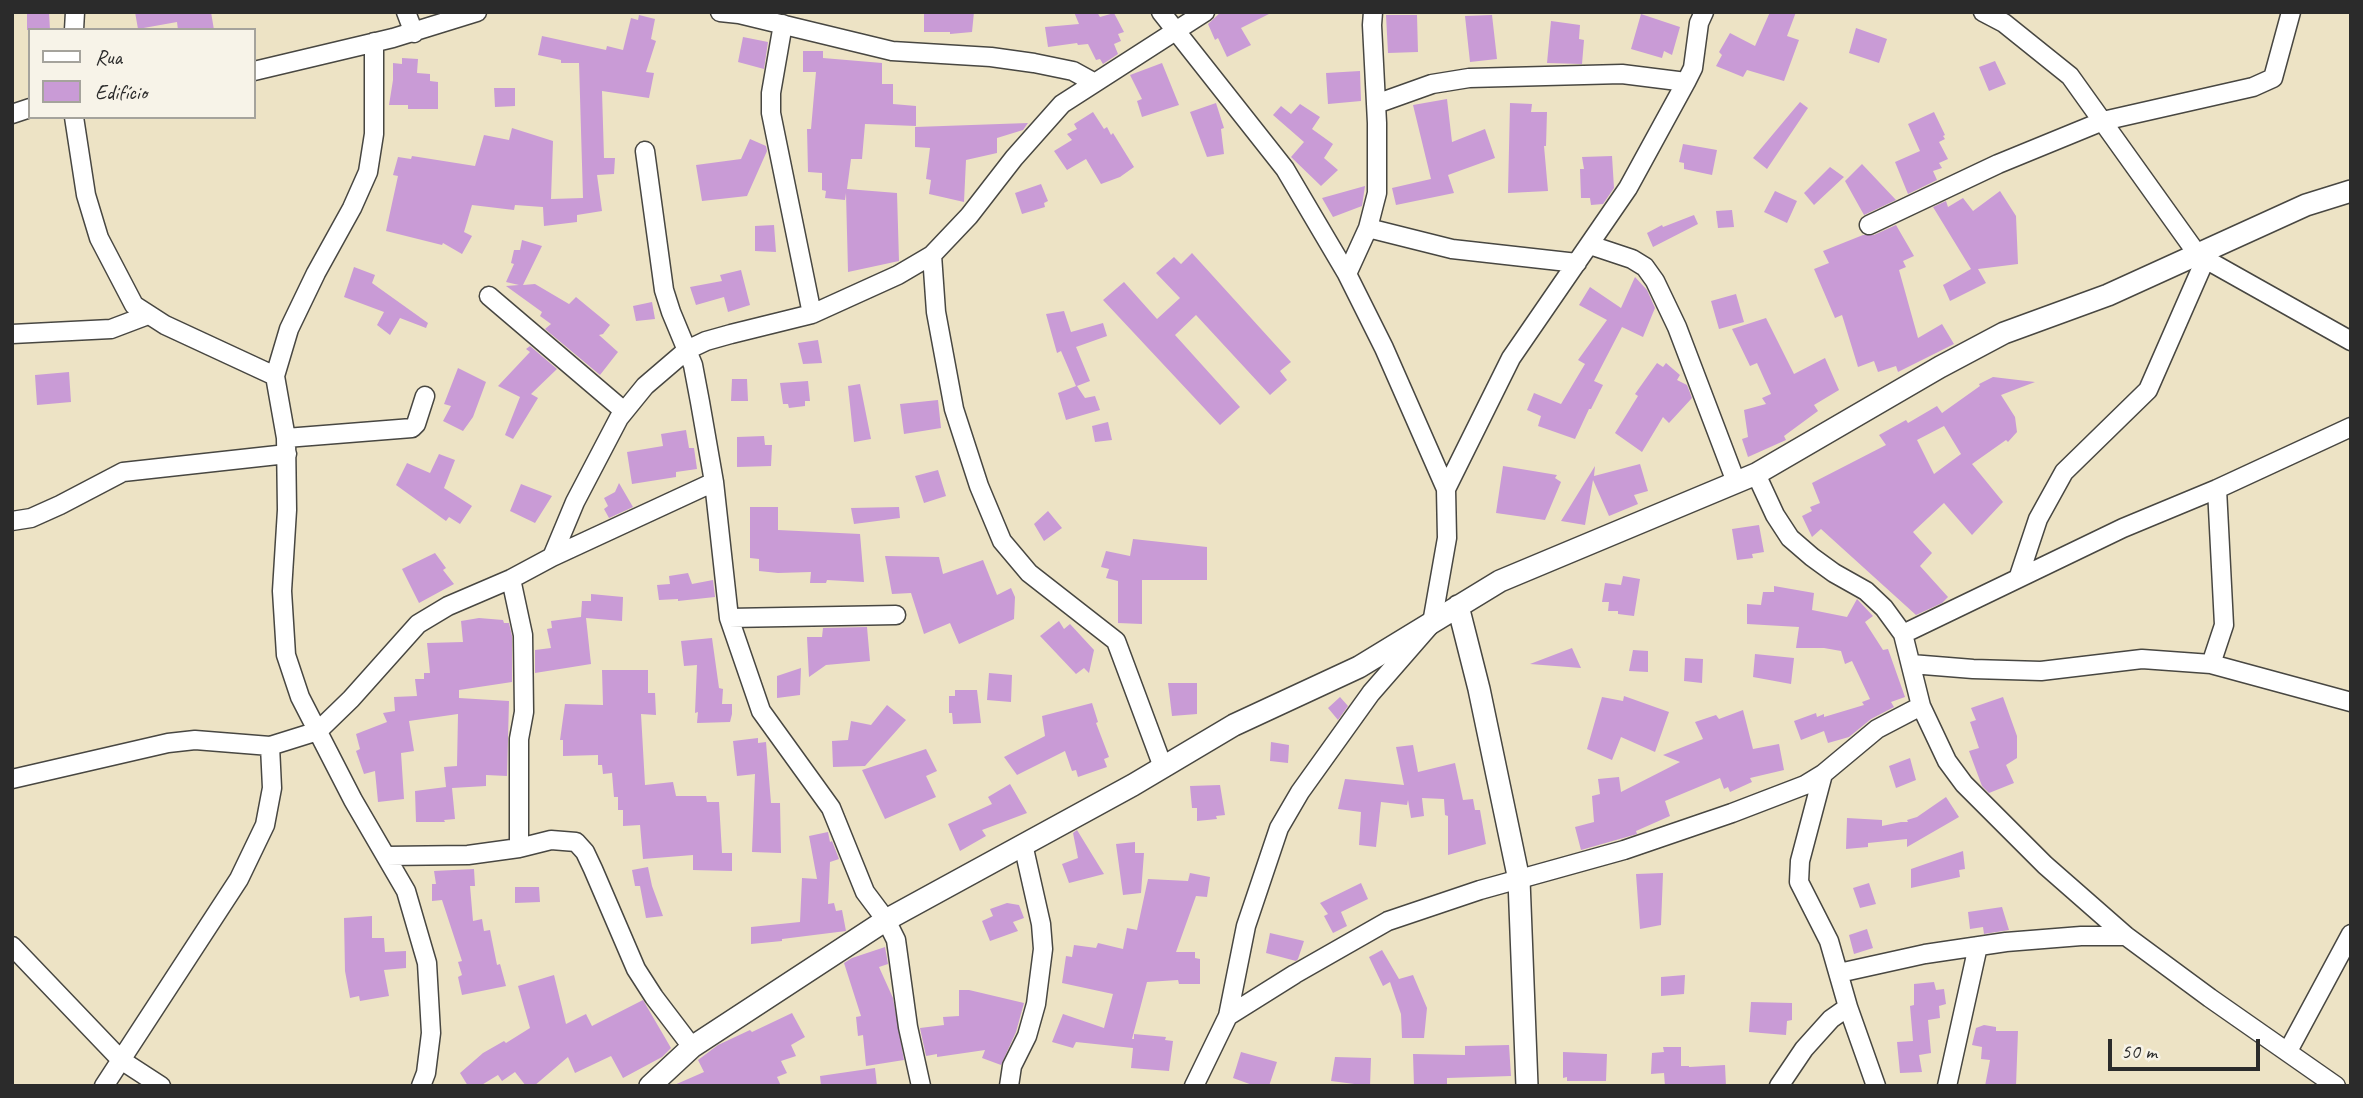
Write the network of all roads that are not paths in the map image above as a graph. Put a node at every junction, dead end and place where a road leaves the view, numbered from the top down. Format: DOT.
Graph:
graph roads {
  1 [pos="405,12"];
  2 [pos="477,12"];
  3 [pos="720,12"];
  4 [pos="1161,12"];
  5 [pos="1205,12"];
  6 [pos="1373,12"];
  7 [pos="1704,12"];
  8 [pos="1983,12"];
  9 [pos="2291,12"];
  10 [pos="783,24"];
  11 [pos="414,33"];
  12 [pos="1176,33"];
  13 [pos="374,42"];
  14 [pos="256,71"];
  15 [pos="1093,82"];
  16 [pos="1686,82"];
  17 [pos="1376,104"];
  18 [pos="74,119"];
  19 [pos="2103,121"];
  20 [pos="645,151"];
  21 [pos="2351,191"];
  22 [pos="1868,225"];
  23 [pos="1368,228"];
  24 [pos="1590,245"];
  25 [pos="932,255"];
  26 [pos="2202,257"];
  27 [pos="1577,263"];
  28 [pos="1347,274"];
  29 [pos="489,296"];
  30 [pos="812,314"];
  31 [pos="148,315"];
  32 [pos="12,334"];
  33 [pos="2351,341"];
  34 [pos="687,350"];
  35 [pos="275,376"];
  36 [pos="425,396"];
  37 [pos="624,411"];
  38 [pos="2351,427"];
  39 [pos="287,446"];
  40 [pos="1746,478"];
  41 [pos="714,482"];
  42 [pos="1446,489"];
  43 [pos="2217,489"];
  44 [pos="12,522"];
  45 [pos="552,557"];
  46 [pos="2019,576"];
  47 [pos="511,579"];
  48 [pos="1458,606"];
  49 [pos="897,615"];
  50 [pos="729,618"];
  51 [pos="1432,623"];
  52 [pos="1903,634"];
  53 [pos="1911,664"];
  54 [pos="2211,664"];
  55 [pos="2351,702"];
  56 [pos="1921,706"];
  57 [pos="318,731"];
  58 [pos="270,746"];
  59 [pos="1163,767"];
  60 [pos="1823,774"];
  61 [pos="12,779"];
  62 [pos="1023,845"];
  63 [pos="519,848"];
  64 [pos="386,856"];
  65 [pos="1519,880"];
  66 [pos="886,920"];
  67 [pos="2351,934"];
  68 [pos="2126,936"];
  69 [pos="12,946"];
  70 [pos="1978,946"];
  71 [pos="1839,973"];
  72 [pos="1848,1007"];
  73 [pos="1228,1016"];
  74 [pos="692,1047"];
  75 [pos="2288,1051"];
  76 [pos="121,1060"];
  77 [pos="104,1086"];
  78 [pos="161,1086"];
  79 [pos="421,1086"];
  80 [pos="650,1086"];
  81 [pos="921,1086"];
  82 [pos="1009,1086"];
  83 [pos="1194,1086"];
  84 [pos="1527,1086"];
  85 [pos="1779,1086"];
  86 [pos="1877,1086"];
  87 [pos="1947,1086"];
  88 [pos="2336,1086"];
  1 -- 11 [label="street"];
  2 -- 11 [label="street"];
  3 -- 10 [label="street"];
  4 -- 12 [label="street"];
  5 -- 12 [label="street"];
  6 -- 17 [label="street"];
  7 -- 16 [label="street"];
  8 -- 19 [label="street"];
  9 -- 19 [label="street"];
  10 -- 15 [label="street"];
  10 -- 30 [label="street"];
  11 -- 13 [label="street"];
  12 -- 15 [label="street"];
  12 -- 28 [label="street"];
  13 -- 14 [label="street"];
  13 -- 35 [label="street"];
  15 -- 25 [label="street"];
  16 -- 17 [label="street"];
  16 -- 24 [label="street"];
  17 -- 23 [label="street"];
  18 -- 31 [label="street"];
  19 -- 22 [label="street"];
  19 -- 26 [label="street"];
  20 -- 34 [label="street"];
  21 -- 26 [label="street"];
  23 -- 27 [label="street"];
  23 -- 28 [label="street"];
  24 -- 27 [label="street"];
  24 -- 40 [label="street"];
  25 -- 30 [label="street"];
  25 -- 59 [label="street"];
  26 -- 33 [label="street"];
  26 -- 40 [label="street"];
  26 -- 46 [label="street"];
  27 -- 42 [label="street"];
  28 -- 42 [label="street"];
  29 -- 37 [label="street"];
  30 -- 34 [label="street"];
  31 -- 32 [label="street"];
  31 -- 35 [label="street"];
  34 -- 37 [label="street"];
  34 -- 41 [label="street"];
  35 -- 39 [label="street"];
  36 -- 39 [label="street"];
  37 -- 45 [label="street"];
  38 -- 43 [label="street"];
  39 -- 44 [label="street"];
  39 -- 57 [label="street"];
  40 -- 48 [label="street"];
  40 -- 52 [label="street"];
  41 -- 45 [label="street"];
  41 -- 50 [label="street"];
  42 -- 51 [label="street"];
  43 -- 46 [label="street"];
  43 -- 54 [label="street"];
  45 -- 47 [label="street"];
  46 -- 52 [label="street"];
  47 -- 57 [label="street"];
  47 -- 63 [label="street"];
  48 -- 51 [label="street"];
  48 -- 65 [label="street"];
  49 -- 50 [label="street"];
  50 -- 66 [label="street"];
  51 -- 59 [label="street"];
  51 -- 73 [label="street"];
  52 -- 53 [label="street"];
  53 -- 54 [label="street"];
  53 -- 56 [label="street"];
  54 -- 55 [label="street"];
  56 -- 60 [label="street"];
  56 -- 68 [label="street"];
  57 -- 58 [label="street"];
  57 -- 64 [label="street"];
  58 -- 61 [label="street"];
  58 -- 76 [label="street"];
  59 -- 62 [label="street"];
  60 -- 65 [label="street"];
  60 -- 71 [label="street"];
  62 -- 66 [label="street"];
  62 -- 82 [label="street"];
  63 -- 64 [label="street"];
  63 -- 74 [label="street"];
  64 -- 79 [label="street"];
  65 -- 73 [label="street"];
  65 -- 84 [label="street"];
  66 -- 74 [label="street"];
  66 -- 81 [label="street"];
  67 -- 75 [label="street"];
  68 -- 70 [label="street"];
  68 -- 75 [label="street"];
  69 -- 76 [label="street"];
  70 -- 71 [label="street"];
  70 -- 87 [label="street"];
  71 -- 72 [label="street"];
  72 -- 85 [label="street"];
  72 -- 86 [label="street"];
  73 -- 83 [label="street"];
  74 -- 80 [label="street"];
  75 -- 88 [label="street"];
  76 -- 77 [label="street"];
  76 -- 78 [label="street"];
}
